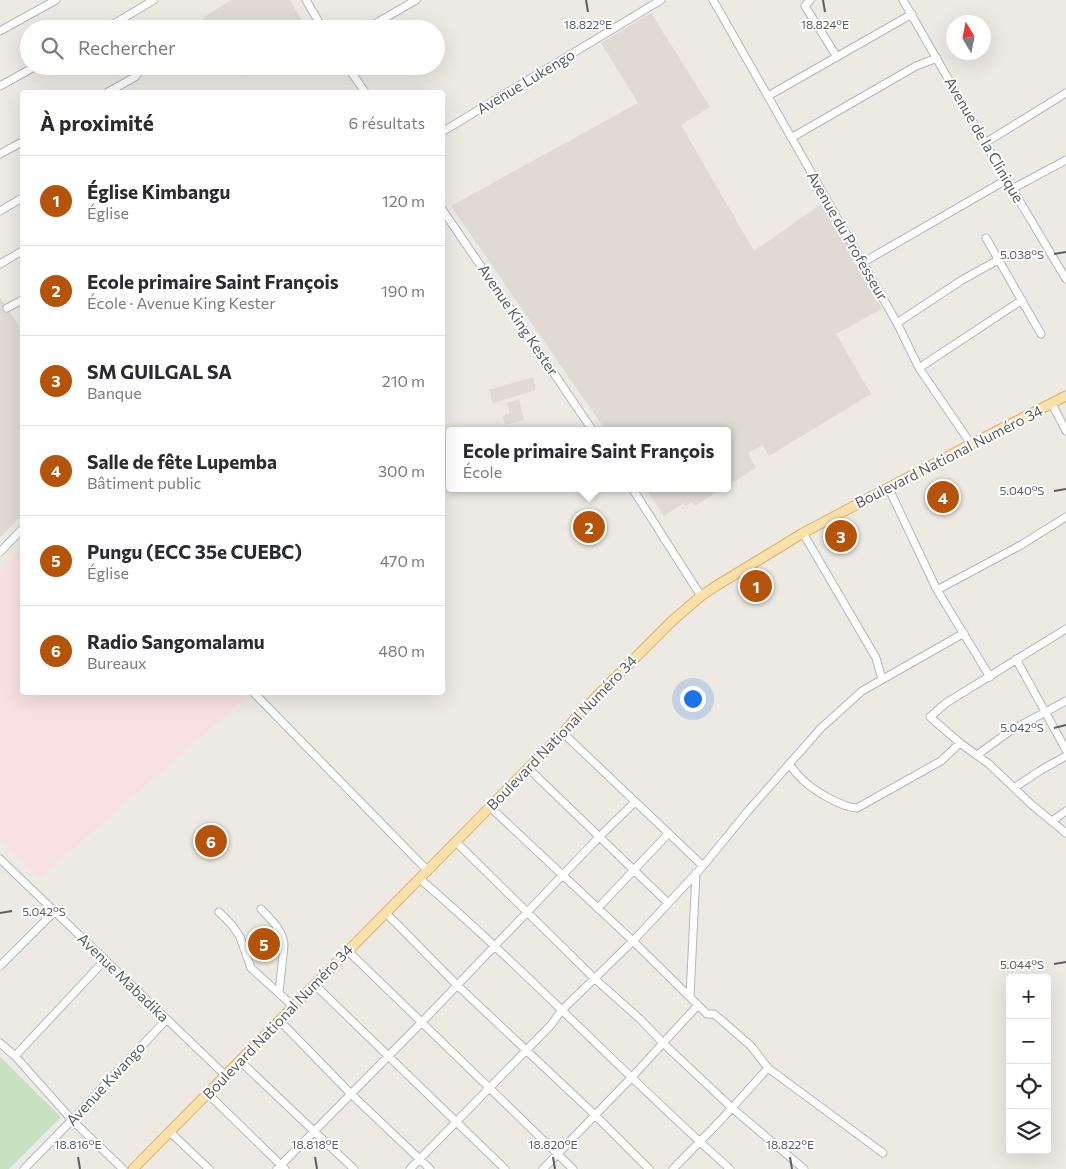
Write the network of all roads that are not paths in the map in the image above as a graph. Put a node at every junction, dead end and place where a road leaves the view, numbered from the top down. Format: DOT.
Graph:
graph roads {
  1 [pos="56,0"];
  2 [pos="154,0"];
  3 [pos="306,0"];
  4 [pos="416,0"];
  5 [pos="661,0"];
  6 [pos="714,0"];
  7 [pos="810,0"];
  8 [pos="903,0"];
  9 [pos="912,14"];
  10 [pos="124,20"];
  11 [pos="318,20"];
  12 [pos="382,20"];
  13 [pos="0,31"];
  14 [pos="837,57"];
  15 [pos="937,58"];
  16 [pos="20,75"];
  17 [pos="136,75"];
  18 [pos="353,75"];
  19 [pos="0,86"];
  20 [pos="112,90"];
  21 [pos="364,90"];
  22 [pos="1066,93"];
  23 [pos="768,96"];
  24 [pos="445,130"];
  25 [pos="792,138"];
  26 [pos="985,142"];
  27 [pos="20,143"];
  28 [pos="0,154"];
  29 [pos="1066,160"];
  30 [pos="1006,180"];
  31 [pos="1012,189"];
  32 [pos="20,199"];
  33 [pos="0,211"];
  34 [pos="445,213"];
  35 [pos="986,238"];
  36 [pos="20,252"];
  37 [pos="998,260"];
  38 [pos="862,262"];
  39 [pos="0,264"];
  40 [pos="1066,279"];
  41 [pos="1022,300"];
  42 [pos="20,301"];
  43 [pos="7,308"];
  44 [pos="897,323"];
  45 [pos="1041,334"];
  46 [pos="919,368"];
  47 [pos="1066,396"];
  48 [pos="1052,404"];
  49 [pos="590,427"];
  50 [pos="1066,430"];
  51 [pos="971,444"];
  52 [pos="888,487"];
  53 [pos="635,492"];
  54 [pos="1066,517"];
  55 [pos="20,531"];
  56 [pos="803,533"];
  57 [pos="0,552"];
  58 [pos="937,590"];
  59 [pos="701,596"];
  60 [pos="1066,629"];
  61 [pos="964,633"];
  62 [pos="1016,659"];
  63 [pos="990,676"];
  64 [pos="882,679"];
  65 [pos="256,695"];
  66 [pos="1066,701"];
  67 [pos="1045,713"];
  68 [pos="563,734"];
  69 [pos="960,743"];
  70 [pos="1066,750"];
  71 [pos="977,755"];
  72 [pos="1066,756"];
  73 [pos="789,764"];
  74 [pos="528,768"];
  75 [pos="1014,788"];
  76 [pos="635,802"];
  77 [pos="490,807"];
  78 [pos="1066,811"];
  79 [pos="1052,821"];
  80 [pos="1066,833"];
  81 [pos="668,834"];
  82 [pos="600,836"];
  83 [pos="456,842"];
  84 [pos="0,860"];
  85 [pos="703,866"];
  86 [pos="634,869"];
  87 [pos="428,870"];
  88 [pos="696,873"];
  89 [pos="562,874"];
  90 [pos="420,879"];
  91 [pos="668,903"];
  92 [pos="598,908"];
  93 [pos="261,909"];
  94 [pos="527,911"];
  95 [pos="54,912"];
  96 [pos="218,912"];
  97 [pos="386,913"];
  98 [pos="633,941"];
  99 [pos="495,946"];
  100 [pos="348,951"];
  101 [pos="105,960"];
  102 [pos="0,966"];
  103 [pos="596,979"];
  104 [pos="315,985"];
  105 [pos="457,985"];
  106 [pos="278,993"];
  107 [pos="690,996"];
  108 [pos="698,1005"];
  109 [pos="294,1007"];
  110 [pos="561,1011"];
  111 [pos="166,1020"];
  112 [pos="280,1021"];
  113 [pos="422,1022"];
  114 [pos="0,1043"];
  115 [pos="663,1043"];
  116 [pos="526,1050"];
  117 [pos="388,1055"];
  118 [pos="15,1056"];
  119 [pos="240,1060"];
  120 [pos="768,1068"];
  121 [pos="226,1076"];
  122 [pos="631,1078"];
  123 [pos="489,1087"];
  124 [pos="208,1094"];
  125 [pos="351,1094"];
  126 [pos="732,1108"];
  127 [pos="595,1115"];
  128 [pos="72,1120"];
  129 [pos="456,1122"];
  130 [pos="170,1132"];
  131 [pos="314,1132"];
  132 [pos="699,1142"];
  133 [pos="883,1153"];
  134 [pos="558,1154"];
  135 [pos="420,1159"];
  136 [pos="281,1168"];
  137 [pos="24,1169"];
  138 [pos="123,1169"];
  139 [pos="133,1169"];
  140 [pos="209,1169"];
  141 [pos="354,1169"];
  142 [pos="410,1169"];
  143 [pos="430,1169"];
  144 [pos="504,1169"];
  145 [pos="542,1169"];
  146 [pos="574,1169"];
  147 [pos="649,1169"];
  148 [pos="673,1169"];
  149 [pos="730,1169"];
  150 [pos="804,1169"];
  1 -- 13 [label="street"];
  2 -- 10 [label="street"];
  3 -- 11 [label="street"];
  4 -- 12 [label="street"];
  5 -- 24 [label="street, Avenue Lukengo"];
  6 -- 23 [label="street, Avenue du Professeur"];
  7 -- 14 [label="street"];
  8 -- 9 [label="street, Avenue de la Clinique"];
  9 -- 14 [label="street"];
  9 -- 15 [label="street, Avenue de la Clinique"];
  14 -- 23 [label="street"];
  15 -- 25 [label="street"];
  15 -- 26 [label="street, Avenue de la Clinique"];
  16 -- 19 [label="street"];
  17 -- 20 [label="street"];
  18 -- 21 [label="street"];
  22 -- 26 [label="street"];
  23 -- 25 [label="street, Avenue du Professeur"];
  25 -- 38 [label="street, Avenue du Professeur"];
  26 -- 30 [label="street, Avenue de la Clinique"];
  27 -- 28 [label="street"];
  29 -- 31 [label="street"];
  30 -- 31 [label="street, Avenue de la Clinique"];
  30 -- 38 [label="street"];
  31 -- 40 [label="street, Avenue de la Clinique"];
  32 -- 33 [label="street"];
  34 -- 49 [label="street, Avenue King Kester"];
  35 -- 37 [label="street"];
  36 -- 39 [label="street"];
  37 -- 41 [label="street"];
  37 -- 44 [label="street"];
  38 -- 44 [label="street, Avenue du Professeur"];
  41 -- 45 [label="street"];
  41 -- 46 [label="street"];
  42 -- 43 [label="street"];
  44 -- 46 [label="street, Avenue du Professeur"];
  46 -- 51 [label="street, Avenue du Professeur"];
  47 -- 48 [label="main road, Boulevard National Numéro 34"];
  48 -- 50 [label="street"];
  48 -- 51 [label="main road, Boulevard National Numéro 34"];
  51 -- 52 [label="main road, Boulevard National Numéro 34"];
  52 -- 56 [label="main road, Boulevard National Numéro 34"];
  52 -- 58 [label="street"];
  53 -- 59 [label="street"];
  54 -- 58 [label="street"];
  55 -- 57 [label="street"];
  56 -- 59 [label="main road, Boulevard National Numéro 34"];
  56 -- 64 [label="street"];
  58 -- 61 [label="street"];
  59 -- 68 [label="main road, Boulevard National Numéro 34"];
  60 -- 62 [label="street"];
  61 -- 63 [label="street"];
  61 -- 64 [label="street"];
  62 -- 63 [label="street"];
  62 -- 67 [label="street"];
  63 -- 69 [label="street"];
  64 -- 73 [label="street"];
  65 -- 87 [label="street"];
  66 -- 67 [label="street"];
  67 -- 70 [label="street"];
  67 -- 71 [label="street"];
  68 -- 74 [label="main road, Boulevard National Numéro 34"];
  68 -- 76 [label="street"];
  69 -- 71 [label="street"];
  69 -- 73 [label="street"];
  71 -- 75 [label="street"];
  72 -- 75 [label="street"];
  73 -- 85 [label="street"];
  74 -- 77 [label="main road, Boulevard National Numéro 34"];
  74 -- 82 [label="street"];
  75 -- 79 [label="street"];
  76 -- 81 [label="street"];
  76 -- 82 [label="street"];
  77 -- 83 [label="main road, Boulevard National Numéro 34"];
  77 -- 89 [label="street"];
  78 -- 79 [label="street"];
  79 -- 80 [label="street"];
  81 -- 85 [label="street"];
  81 -- 86 [label="street"];
  82 -- 86 [label="street"];
  82 -- 89 [label="street"];
  83 -- 87 [label="main road, Boulevard National Numéro 34"];
  83 -- 94 [label="street"];
  84 -- 95 [label="street, Avenue Mabadika"];
  85 -- 88 [label="street"];
  86 -- 91 [label="street"];
  86 -- 92 [label="street"];
  87 -- 90 [label="main road, Boulevard National Numéro 34"];
  88 -- 91 [label="street"];
  88 -- 107 [label="street"];
  89 -- 92 [label="street"];
  89 -- 94 [label="street"];
  90 -- 97 [label="main road, Boulevard National Numéro 34"];
  90 -- 99 [label="street"];
  91 -- 98 [label="street"];
  92 -- 98 [label="street"];
  93 -- 106 [label="street"];
  94 -- 99 [label="street"];
  94 -- 103 [label="street"];
  95 -- 101 [label="street, Avenue Mabadika"];
  95 -- 102 [label="street"];
  96 -- 106 [label="street"];
  97 -- 100 [label="main road, Boulevard National Numéro 34"];
  97 -- 105 [label="street"];
  98 -- 103 [label="street"];
  98 -- 107 [label="street"];
  99 -- 105 [label="street"];
  99 -- 110 [label="street"];
  100 -- 104 [label="main road, Boulevard National Numéro 34"];
  100 -- 113 [label="street"];
  101 -- 111 [label="street, Avenue Mabadika"];
  101 -- 118 [label="street"];
  103 -- 110 [label="street"];
  103 -- 115 [label="street"];
  104 -- 109 [label="main road, Boulevard National Numéro 34"];
  104 -- 117 [label="street"];
  105 -- 113 [label="street"];
  105 -- 116 [label="street"];
  106 -- 109 [label="street"];
  107 -- 108 [label="street"];
  108 -- 115 [label="street"];
  108 -- 120 [label="street"];
  109 -- 112 [label="main road, Boulevard National Numéro 34"];
  110 -- 116 [label="street"];
  110 -- 122 [label="street"];
  111 -- 121 [label="street, Avenue Mabadika"];
  111 -- 128 [label="street, Avenue Kwango"];
  112 -- 119 [label="main road, Boulevard National Numéro 34"];
  112 -- 125 [label="street"];
  113 -- 117 [label="street"];
  113 -- 123 [label="street"];
  114 -- 118 [label="street"];
  115 -- 122 [label="street"];
  115 -- 126 [label="street"];
  116 -- 123 [label="street"];
  116 -- 127 [label="street"];
  117 -- 125 [label="street"];
  117 -- 129 [label="street"];
  118 -- 128 [label="street"];
  119 -- 121 [label="main road, Boulevard National Numéro 34"];
  119 -- 131 [label="street"];
  120 -- 126 [label="street"];
  120 -- 133 [label="street"];
  121 -- 124 [label="main road, Boulevard National Numéro 34"];
  122 -- 127 [label="street"];
  122 -- 132 [label="street"];
  123 -- 129 [label="street"];
  123 -- 134 [label="street"];
  124 -- 130 [label="main road, Boulevard National Numéro 34"];
  124 -- 136 [label="street"];
  125 -- 131 [label="street"];
  125 -- 135 [label="street"];
  126 -- 132 [label="street"];
  126 -- 150 [label="street"];
  127 -- 134 [label="street"];
  127 -- 147 [label="street"];
  128 -- 137 [label="street, Avenue Kwango"];
  128 -- 138 [label="street"];
  129 -- 135 [label="street"];
  129 -- 144 [label="street"];
  130 -- 139 [label="main road, Boulevard National Numéro 34"];
  130 -- 140 [label="street"];
  131 -- 136 [label="street"];
  131 -- 141 [label="street"];
  132 -- 148 [label="street"];
  132 -- 149 [label="street"];
  134 -- 145 [label="street"];
  134 -- 146 [label="street"];
  135 -- 142 [label="street"];
  135 -- 143 [label="street"];
}
